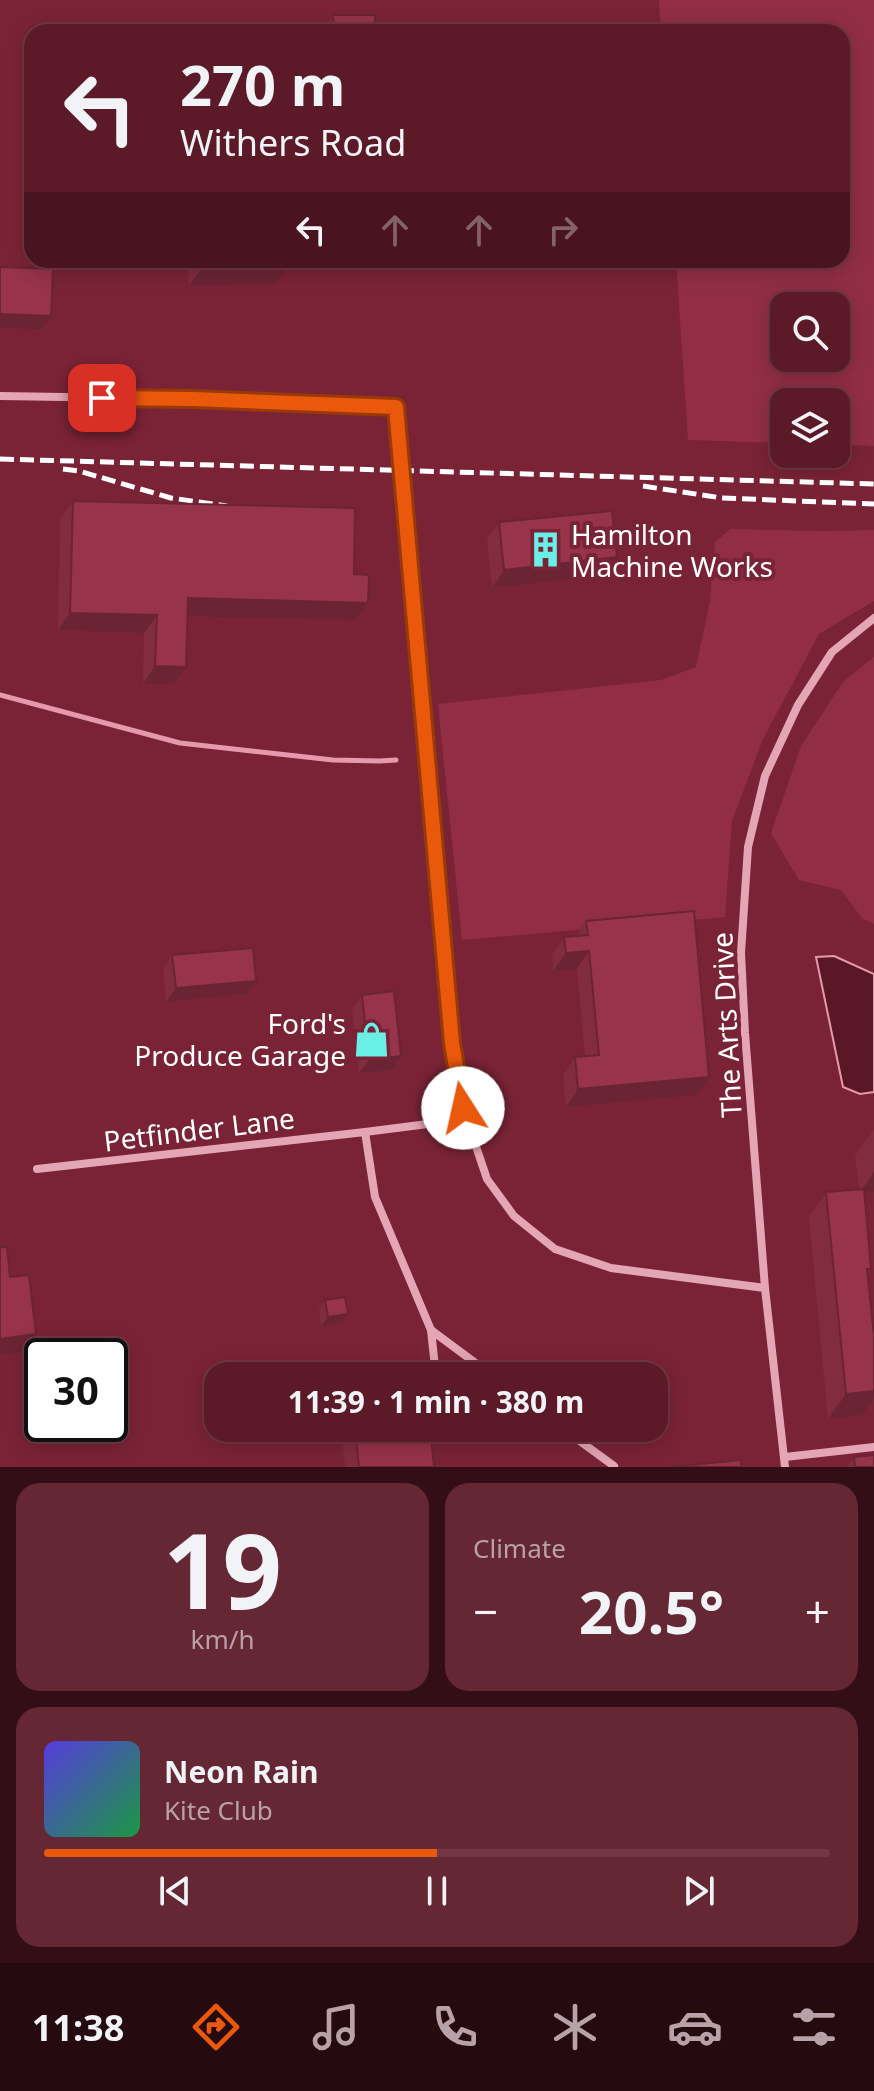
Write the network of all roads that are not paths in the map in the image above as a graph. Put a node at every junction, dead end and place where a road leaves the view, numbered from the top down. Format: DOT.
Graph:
graph roads {
  1 [pos="0,396"];
  2 [pos="874,618"];
  3 [pos="467,1119"];
  4 [pos="365,1132"];
  5 [pos="37,1169"];
  6 [pos="765,1288"];
  7 [pos="431,1330"];
  8 [pos="434,1362"];
  9 [pos="474,1362"];
  10 [pos="581,1442"];
  11 [pos="874,1447"];
  12 [pos="785,1462"];
  13 [pos="614,1466"];
  1 -- 3 [label="street"];
  2 -- 6 [label="street, The Arts Drive"];
  3 -- 4 [label="street, Petfinder Lane"];
  3 -- 6 [label="street"];
  4 -- 5 [label="street, Petfinder Lane"];
  4 -- 7 [label="street"];
  6 -- 12 [label="street, The Arts Drive"];
  7 -- 8 [label="street"];
  7 -- 9 [label="street"];
  10 -- 13 [label="street"];
  11 -- 12 [label="street"];
}
